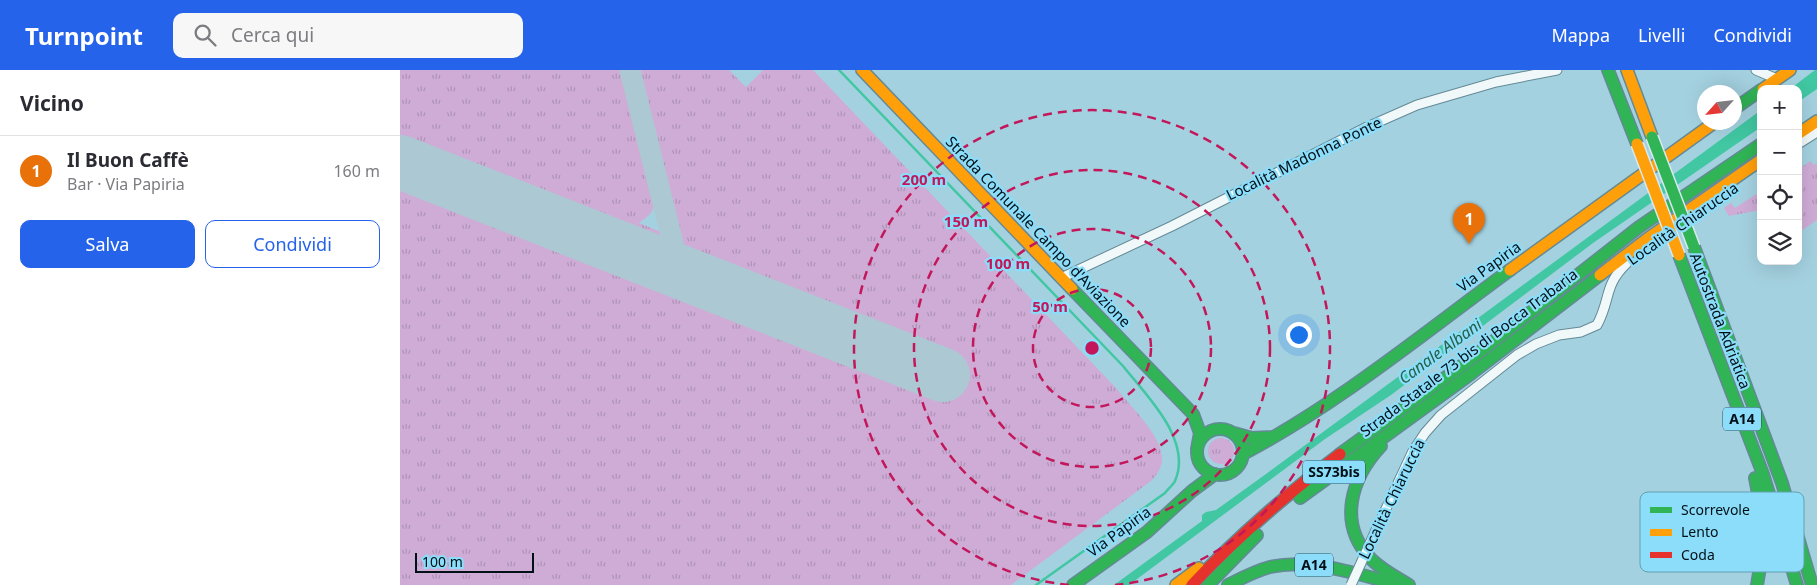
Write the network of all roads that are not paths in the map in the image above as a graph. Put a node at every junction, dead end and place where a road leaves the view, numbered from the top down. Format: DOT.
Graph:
graph roads {
  1 [pos="862,70"];
  2 [pos="1557,70"];
  3 [pos="1608,70"];
  4 [pos="1627,70"];
  5 [pos="1756,70"];
  6 [pos="1790,70"];
  7 [pos="1777,79"];
  8 [pos="1769,85"];
  9 [pos="1757,93"];
  10 [pos="1742,104"];
  11 [pos="1817,108"];
  12 [pos="1802,117"];
  13 [pos="1817,121"];
  14 [pos="1704,130"];
  15 [pos="1802,131"];
  16 [pos="1817,132"];
  17 [pos="1802,141"];
  18 [pos="1757,147"];
  19 [pos="1757,163"];
  20 [pos="1757,172"];
  21 [pos="1061,278"];
  22 [pos="1721,366"];
  23 [pos="1472,373"];
  24 [pos="1193,414"];
  25 [pos="1229,431"];
  26 [pos="1279,435"];
  27 [pos="1197,449"];
  28 [pos="1243,454"];
  29 [pos="1201,464"];
  30 [pos="1215,474"];
  31 [pos="1757,492"];
  32 [pos="1769,492"];
  33 [pos="1785,492"];
  34 [pos="1182,502"];
  35 [pos="1221,552"];
  36 [pos="1804,558"];
  37 [pos="1759,572"];
  38 [pos="1793,572"];
  39 [pos="1073,585"];
  40 [pos="1176,585"];
  41 [pos="1192,585"];
  42 [pos="1208,585"];
  43 [pos="1228,585"];
  44 [pos="1247,585"];
  45 [pos="1351,585"];
  46 [pos="1355,585"];
  47 [pos="1402,585"];
  48 [pos="1409,585"];
  49 [pos="1757,585"];
  50 [pos="1797,585"];
  51 [pos="1812,585"];
  1 -- 21 [label="main road, Strada Comunale Campo d'Aviazione"];
  2 -- 21 [label="street, Località Madonna Ponte"];
  3 -- 22 [label="main road, Autostrada Adriatica / A14, bridge"];
  4 -- 33 [label="main road, Autostrada Adriatica / A14, bridge"];
  5 -- 7 [label="street"];
  6 -- 7 [label="main road"];
  7 -- 8 [label="main road"];
  9 -- 10 [label="main road"];
  11 -- 12 [label="main road"];
  13 -- 15 [label="main road"];
  14 -- 26 [label="main road, Via Papiria"];
  16 -- 17 [label="street"];
  18 -- 35 [label="main road, Strada Statale 73 bis di Bocca Trabaria / SS73bis"];
  19 -- 23 [label="main road, Strada Statale 73 bis di Bocca Trabaria / SS73bis"];
  20 -- 45 [label="street, Località Chiaruccia, bridge"];
  21 -- 24 [label="main road, Strada Comunale Campo d'Aviazione"];
  22 -- 31 [label="main road, A14"];
  22 -- 32 [label="main road, Autostrada Adriatica / A14"];
  23 -- 42 [label="main road, Strada Statale 73 bis di Bocca Trabaria / SS73bis"];
  23 -- 48 [label="main road"];
  24 -- 25 [label="main road, Strada Comunale Campo d'Aviazione"];
  24 -- 27 [label="main road, Strada Comunale Campo d'Aviazione"];
  25 -- 26 [label="main road, Via Papiria"];
  25 -- 27 [label="main road"];
  25 -- 28 [label="main road"];
  26 -- 28 [label="main road, Via Papiria"];
  27 -- 29 [label="main road"];
  28 -- 30 [label="main road"];
  29 -- 30 [label="main road"];
  29 -- 34 [label="main road, Via Papiria"];
  30 -- 34 [label="main road, Via Papiria"];
  34 -- 39 [label="main road, Via Papiria"];
  35 -- 40 [label="main road"];
  35 -- 41 [label="main road, Strada Statale 73 bis di Bocca Trabaria / SS73bis"];
  36 -- 51 [label="main road, Autostrada Adriatica / A14, bridge"];
  37 -- 49 [label="main road, A14"];
  38 -- 50 [label="main road, Autostrada Adriatica / A14"];
  43 -- 47 [label="main road, A14"];
  44 -- 46 [label="main road, A14"];
}
